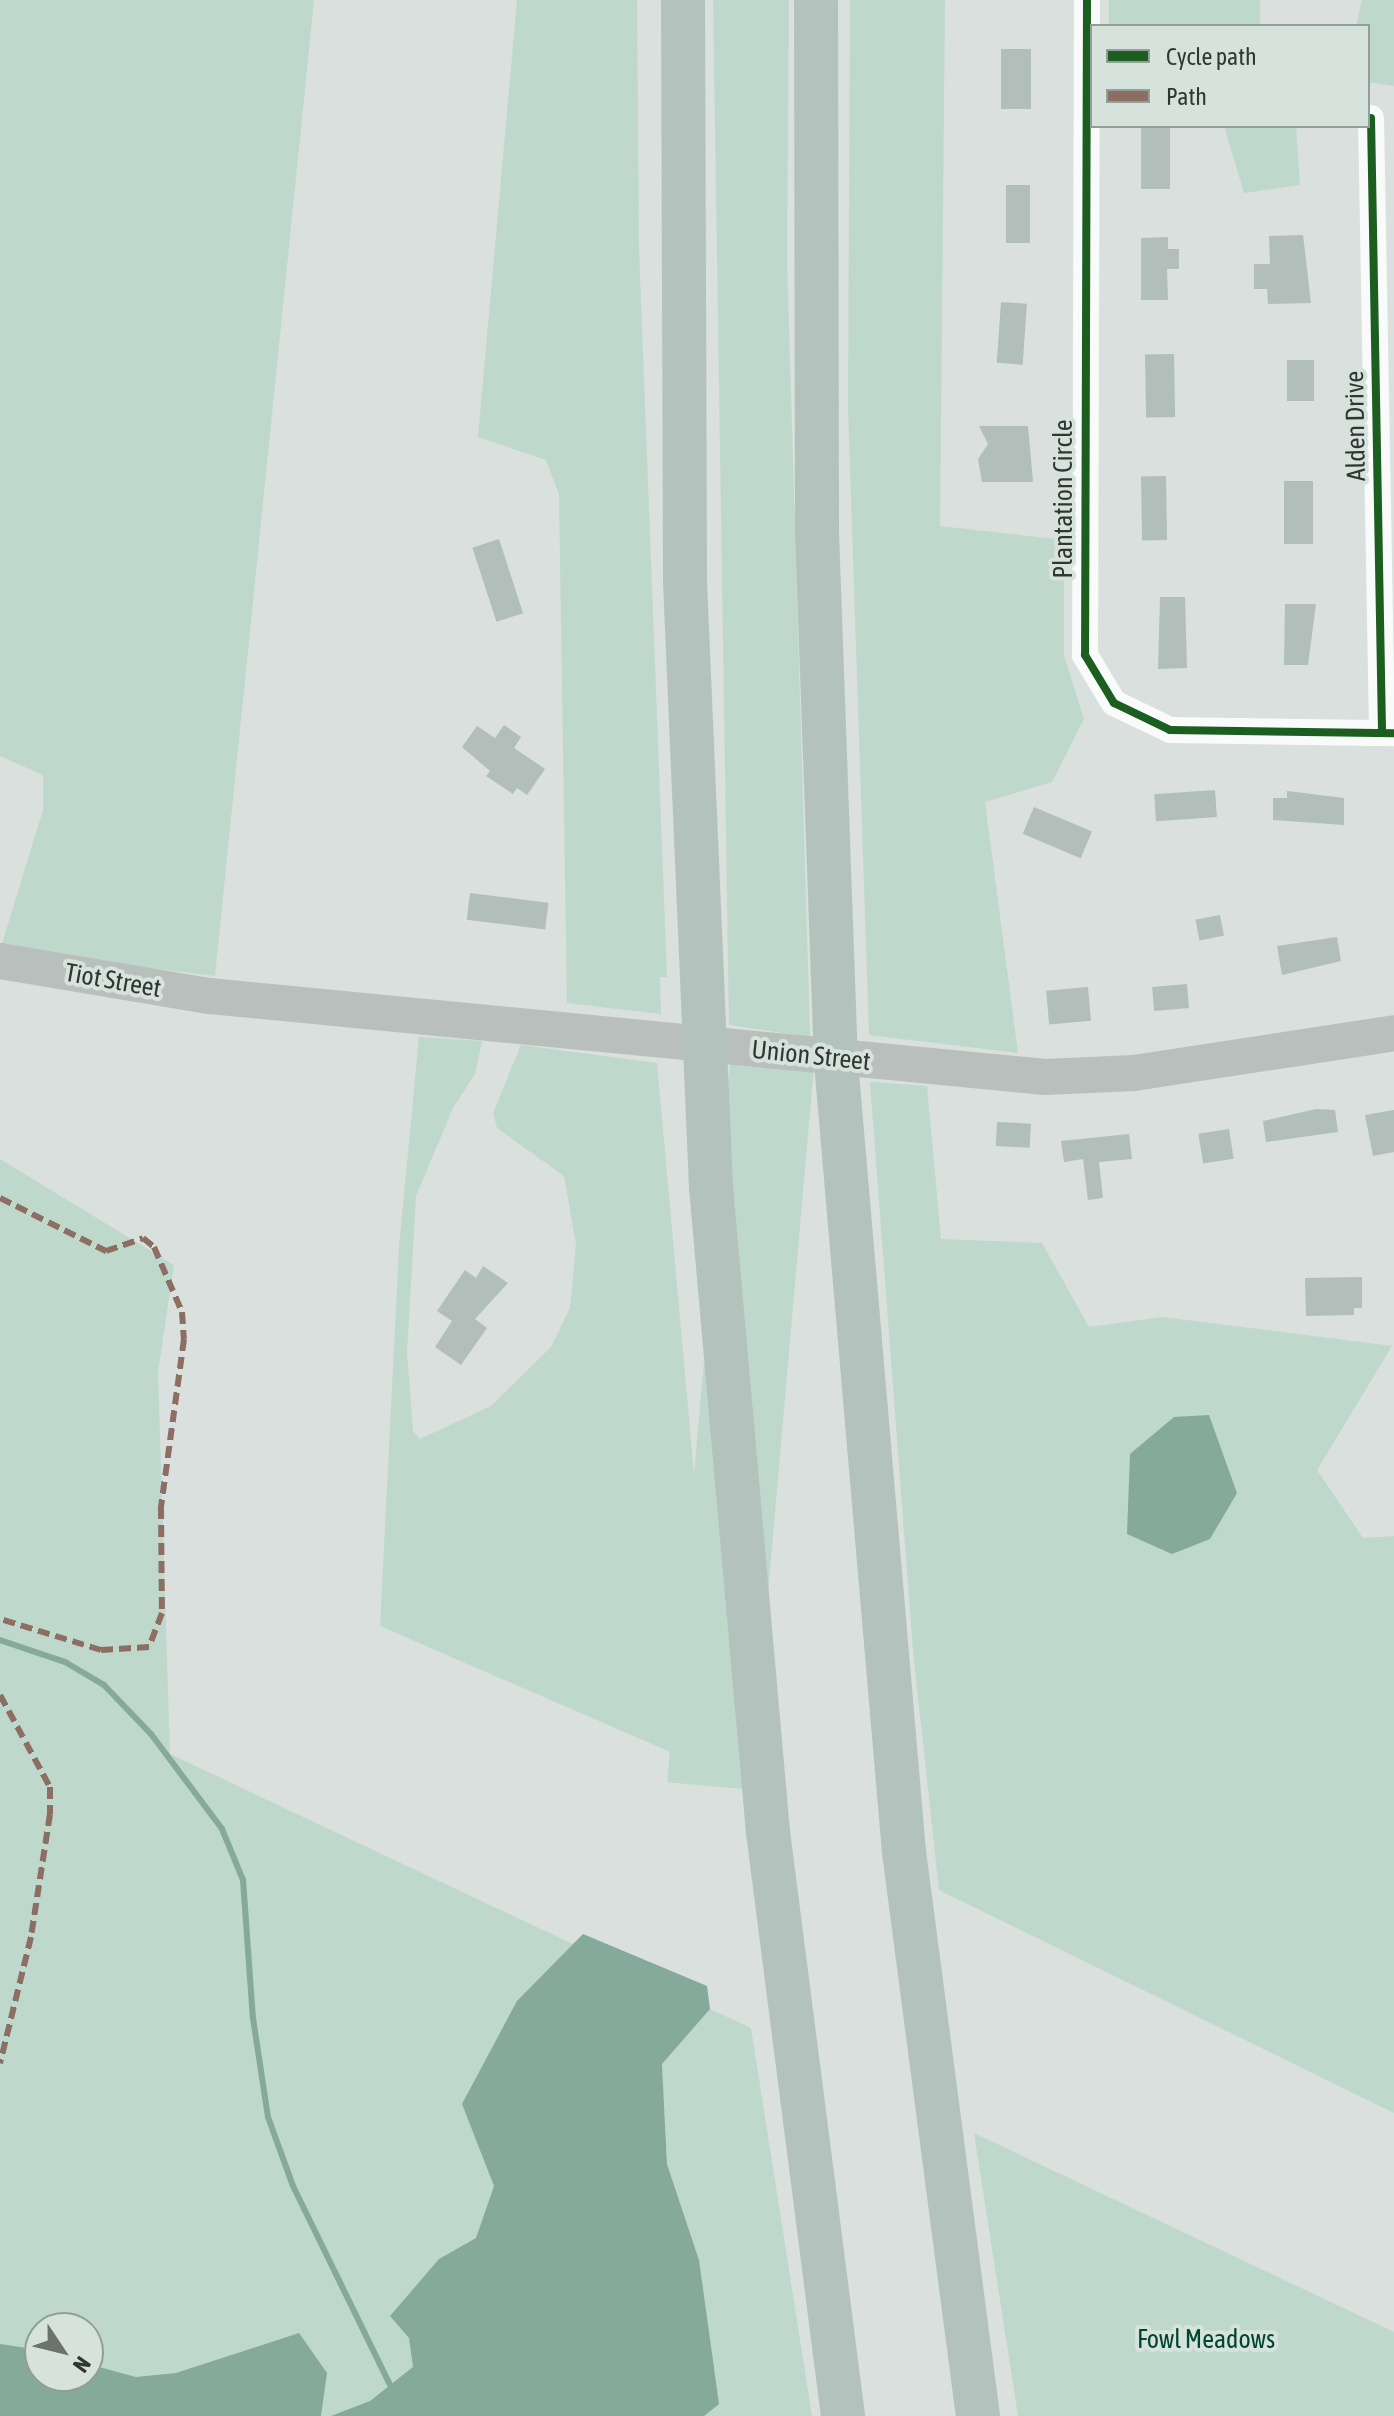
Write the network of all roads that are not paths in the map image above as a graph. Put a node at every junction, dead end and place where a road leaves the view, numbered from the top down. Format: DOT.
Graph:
graph roads {
  1 [pos="683,0"];
  2 [pos="816,0"];
  3 [pos="1087,0"];
  4 [pos="1371,118"];
  5 [pos="1388,732"];
  6 [pos="0,961"];
  7 [pos="227,998"];
  8 [pos="1394,1033"];
  9 [pos="843,2416"];
  10 [pos="978,2416"];
  1 -- 9 [label="highway"];
  2 -- 10 [label="highway"];
  3 -- 5 [label="street, Plantation Circle"];
  4 -- 5 [label="street, Alden Drive"];
  6 -- 7 [label="main road, Tiot Street"];
  7 -- 8 [label="main road, Union Street"];
}
